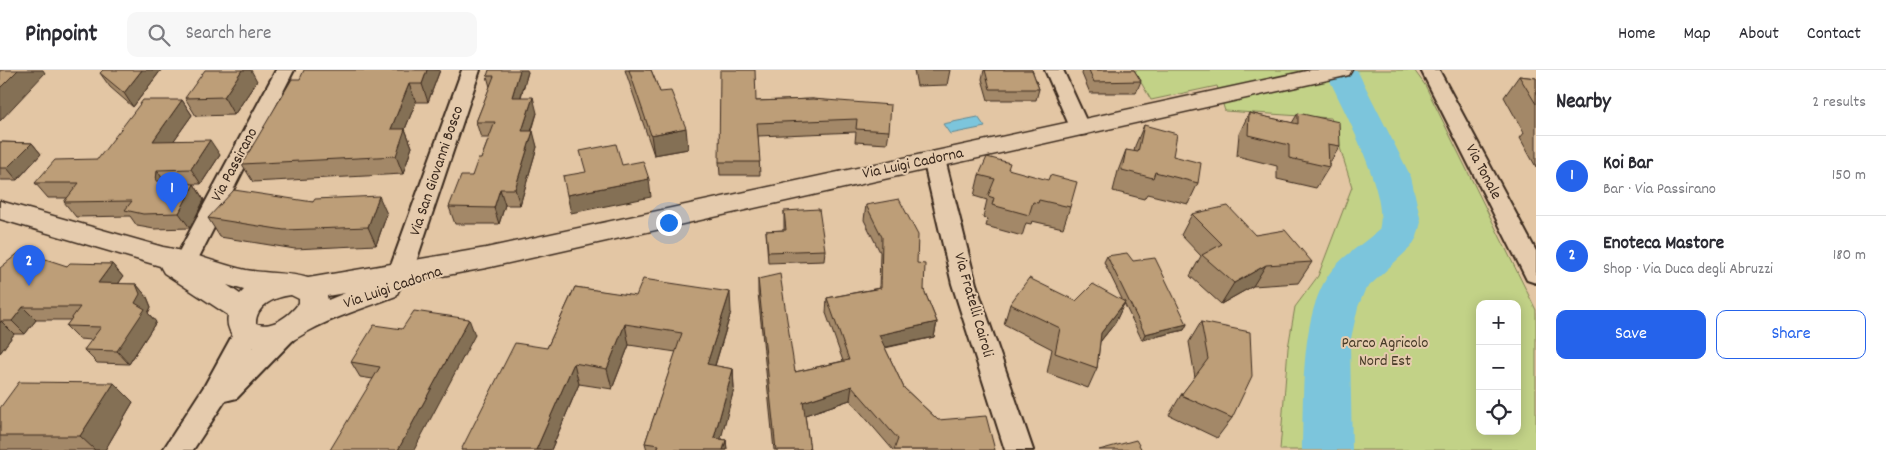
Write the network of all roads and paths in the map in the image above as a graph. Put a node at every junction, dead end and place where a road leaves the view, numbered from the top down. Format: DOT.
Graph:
graph roads {
  1 [pos="285,70"];
  2 [pos="471,70"];
  3 [pos="1054,70"];
  4 [pos="1430,70"];
  5 [pos="1335,71"];
  6 [pos="1080,129"];
  7 [pos="934,159"];
  8 [pos="0,210"];
  9 [pos="486,258"];
  10 [pos="175,259"];
  11 [pos="401,271"];
  12 [pos="1536,274"];
  13 [pos="293,287"];
  14 [pos="244,322"];
  15 [pos="294,327"];
  16 [pos="197,423"];
  17 [pos="177,450"];
  18 [pos="1019,450"];
  1 -- 10 [label="street, Via Passirano"];
  2 -- 11 [label="street, Via San Giovanni Bosco"];
  3 -- 6 [label="street"];
  4 -- 12 [label="street, Via Tonale"];
  5 -- 6 [label="street, Via Luigi Cadorna"];
  6 -- 7 [label="street, Via Luigi Cadorna"];
  7 -- 9 [label="street, Via Luigi Cadorna"];
  7 -- 18 [label="street, Via Fratelli Cairoli"];
  8 -- 10 [label="street"];
  9 -- 11 [label="street, Via Luigi Cadorna"];
  9 -- 15 [label="street, Via Luigi Cadorna"];
  10 -- 13 [label="street"];
  10 -- 14 [label="street"];
  11 -- 13 [label="street, Via Luigi Cadorna"];
  13 -- 14 [label="street"];
  13 -- 15 [label="street"];
  14 -- 15 [label="street"];
  14 -- 16 [label="street, Via Luigi Cadorna"];
  15 -- 16 [label="street, Via Luigi Cadorna"];
  16 -- 17 [label="street, Via Luigi Cadorna"];
}
